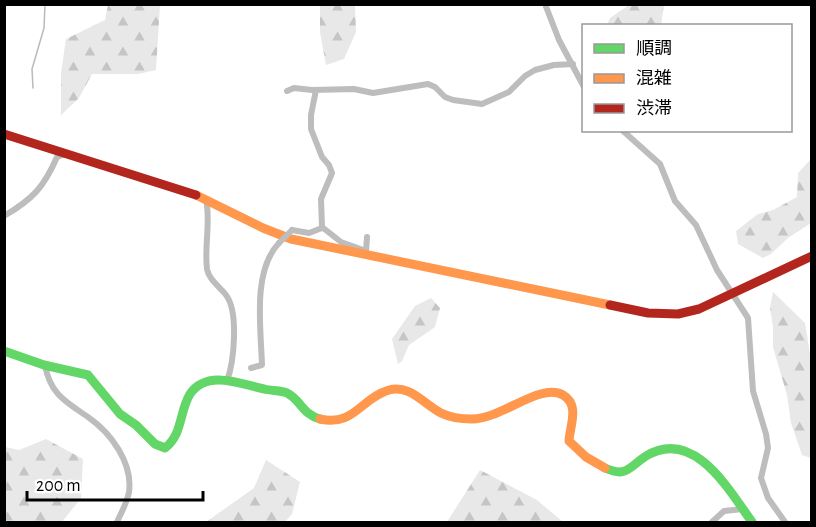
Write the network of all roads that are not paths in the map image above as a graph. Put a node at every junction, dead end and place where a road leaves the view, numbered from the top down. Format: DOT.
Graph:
graph roads {
  1 [pos="544,4"];
  2 [pos="573,64"];
  3 [pos="582,83"];
  4 [pos="316,90"];
  5 [pos="286,91"];
  6 [pos="624,132"];
  7 [pos="4,134"];
  8 [pos="66,153"];
  9 [pos="206,199"];
  10 [pos="4,216"];
  11 [pos="322,228"];
  12 [pos="367,237"];
  13 [pos="366,253"];
  14 [pos="812,256"];
  15 [pos="732,293"];
  16 [pos="4,351"];
  17 [pos="45,365"];
  18 [pos="251,368"];
  19 [pos="227,381"];
  20 [pos="743,509"];
  21 [pos="117,522"];
  22 [pos="712,522"];
  23 [pos="752,522"];
  24 [pos="785,522"];
  1 -- 2 [label="street"];
  2 -- 3 [label="street"];
  2 -- 4 [label="street"];
  4 -- 5 [label="street"];
  4 -- 11 [label="street"];
  6 -- 15 [label="street"];
  7 -- 8 [label="street"];
  8 -- 9 [label="street"];
  8 -- 10 [label="street"];
  9 -- 13 [label="street"];
  9 -- 19 [label="street"];
  11 -- 13 [label="street"];
  11 -- 18 [label="street, bridge"];
  12 -- 13 [label="street"];
  13 -- 15 [label="street"];
  14 -- 15 [label="street"];
  15 -- 24 [label="street"];
  16 -- 17 [label="street"];
  17 -- 19 [label="street"];
  17 -- 21 [label="street"];
  19 -- 20 [label="street"];
  20 -- 22 [label="street"];
  20 -- 23 [label="street"];
}
